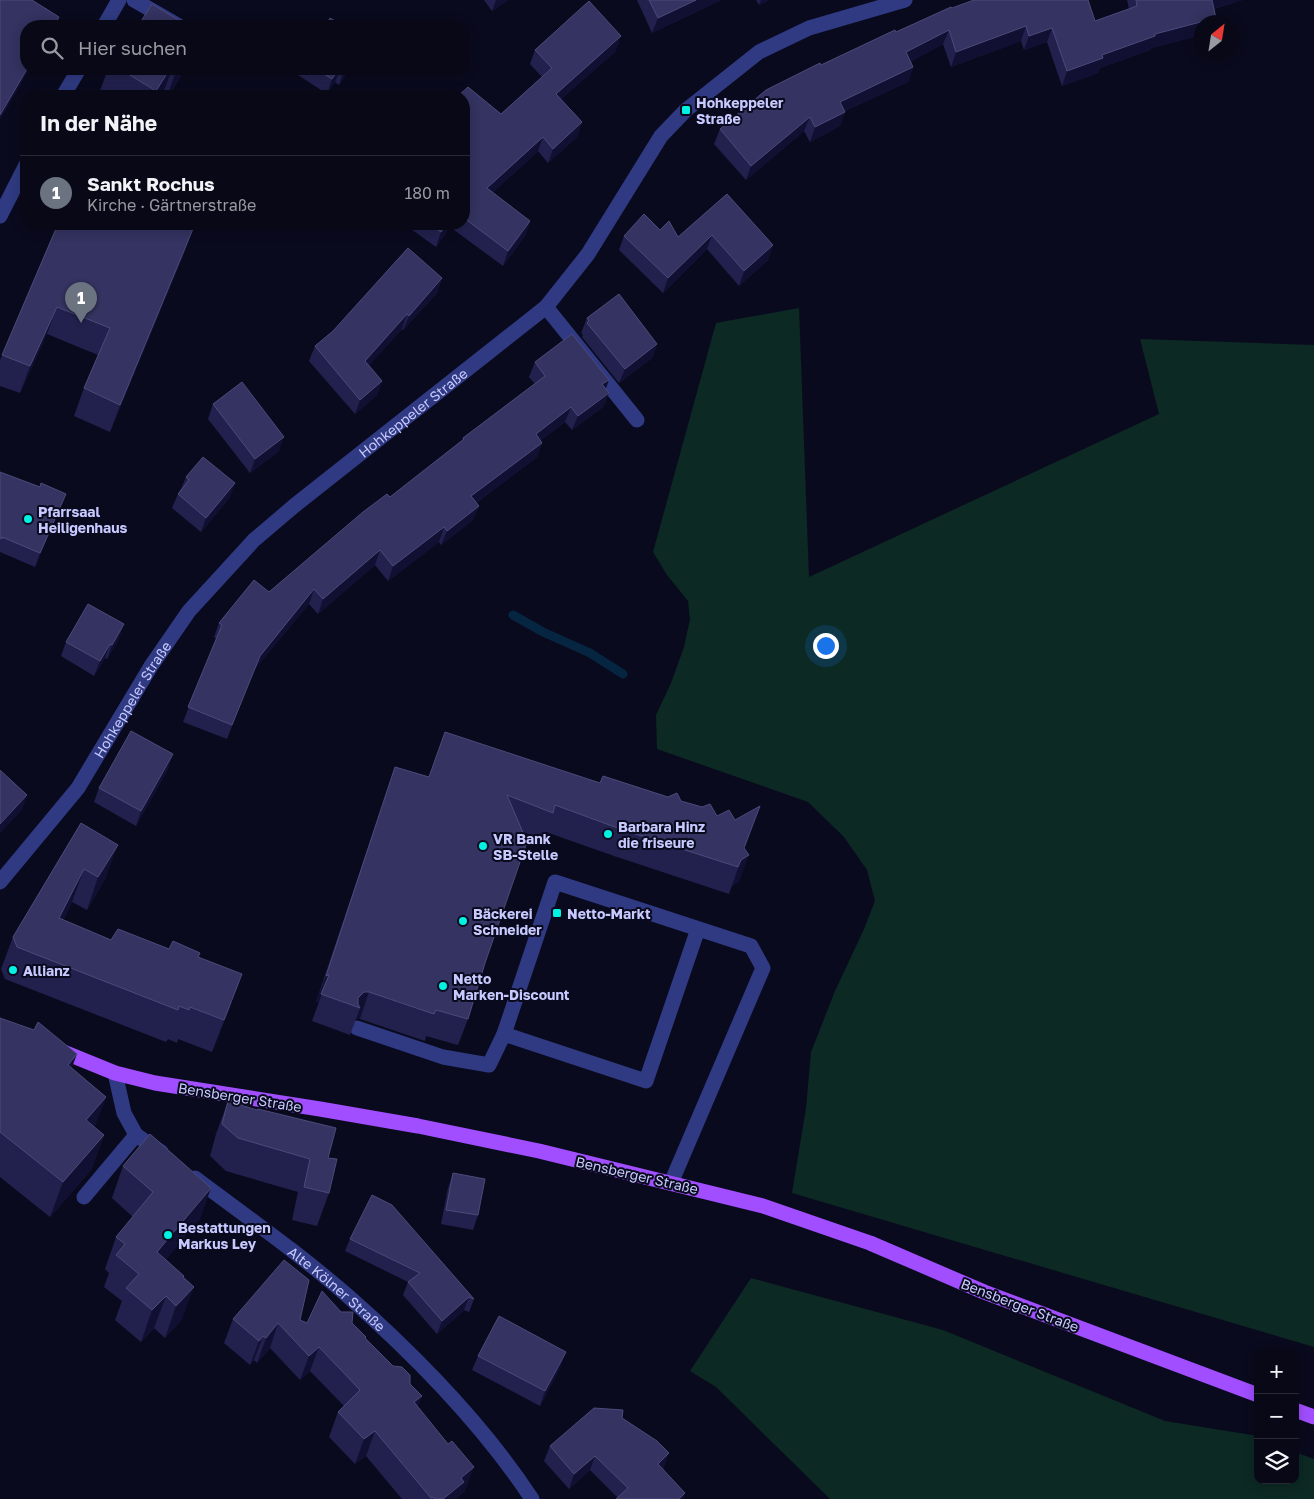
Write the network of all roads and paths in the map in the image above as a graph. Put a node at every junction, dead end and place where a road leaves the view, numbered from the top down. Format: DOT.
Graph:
graph roads {
  1 [pos="119,0"];
  2 [pos="134,0"];
  3 [pos="905,0"];
  4 [pos="107,20"];
  5 [pos="169,20"];
  6 [pos="76,75"];
  7 [pos="67,90"];
  8 [pos="20,177"];
  9 [pos="0,216"];
  10 [pos="546,307"];
  11 [pos="637,420"];
  12 [pos="0,882"];
  13 [pos="698,929"];
  14 [pos="357,1028"];
  15 [pos="504,1034"];
  16 [pos="40,1040"];
  17 [pos="115,1073"];
  18 [pos="136,1135"];
  19 [pos="172,1160"];
  20 [pos="187,1171"];
  21 [pos="671,1182"];
  22 [pos="84,1197"];
  23 [pos="1255,1394"];
  24 [pos="1299,1411"];
  25 [pos="1314,1417"];
  26 [pos="532,1499"];
  1 -- 4 [label="street"];
  2 -- 5 [label="street"];
  3 -- 10 [label="street, Hohkeppeler Straße"];
  6 -- 7 [label="street"];
  8 -- 9 [label="street"];
  10 -- 11 [label="street"];
  10 -- 12 [label="street, Hohkeppeler Straße"];
  13 -- 15 [label="street"];
  13 -- 15 [label="street"];
  13 -- 21 [label="street"];
  14 -- 15 [label="street"];
  16 -- 17 [label="main road, Bensberger Straße"];
  17 -- 18 [label="street"];
  17 -- 21 [label="main road, Bensberger Straße"];
  18 -- 19 [label="street"];
  18 -- 22 [label="street"];
  20 -- 26 [label="street, Alte Kölner Straße"];
  21 -- 23 [label="main road, Bensberger Straße"];
  24 -- 25 [label="main road"];
}
